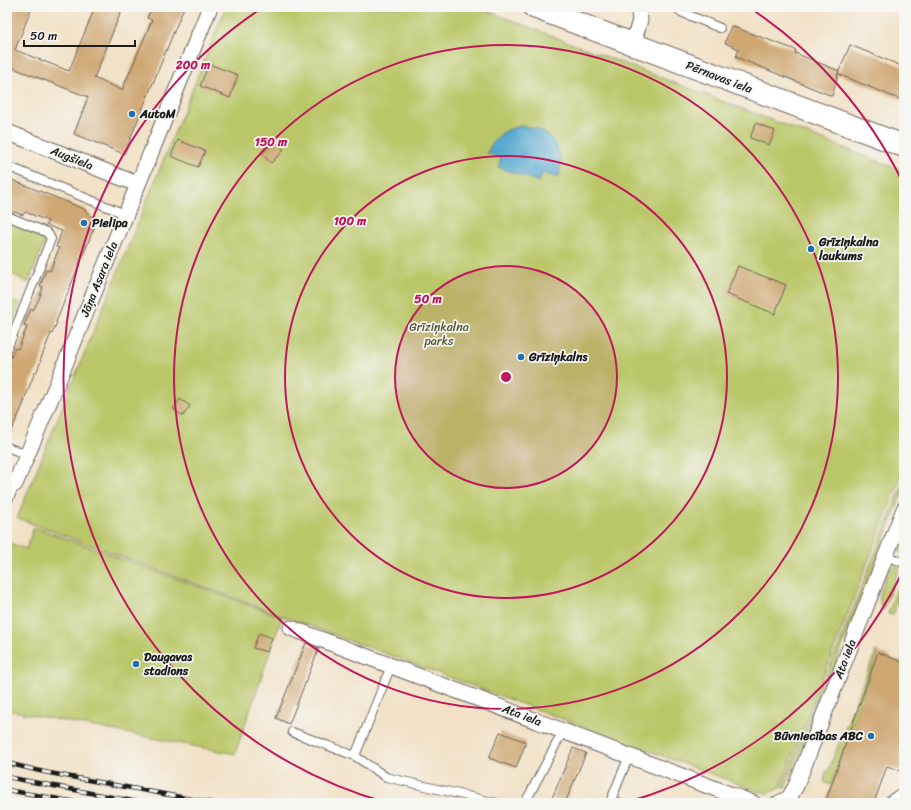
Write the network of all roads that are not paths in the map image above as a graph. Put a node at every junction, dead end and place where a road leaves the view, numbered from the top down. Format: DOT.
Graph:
graph roads {
  1 [pos="210,7"];
  2 [pos="534,7"];
  3 [pos="638,7"];
  4 [pos="676,7"];
  5 [pos="720,28"];
  6 [pos="632,44"];
  7 [pos="7,132"];
  8 [pos="904,146"];
  9 [pos="7,166"];
  10 [pos="137,184"];
  11 [pos="125,214"];
  12 [pos="7,216"];
  13 [pos="7,349"];
  14 [pos="7,447"];
  15 [pos="27,455"];
  16 [pos="15,484"];
  17 [pos="7,504"];
  18 [pos="904,509"];
  19 [pos="886,556"];
  20 [pos="904,563"];
  21 [pos="291,628"];
  22 [pos="391,666"];
  23 [pos="563,731"];
  24 [pos="292,732"];
  25 [pos="355,756"];
  26 [pos="629,756"];
  27 [pos="904,790"];
  28 [pos="787,801"];
  29 [pos="498,803"];
  30 [pos="525,803"];
  31 [pos="619,803"];
  32 [pos="753,803"];
  33 [pos="889,803"];
  1 -- 10 [label="street, Jāņa Asara iela"];
  2 -- 6 [label="main road, Pērnavas iela"];
  3 -- 6 [label="street"];
  4 -- 5 [label="lane"];
  6 -- 8 [label="main road, Pērnavas iela"];
  7 -- 10 [label="street, Augšiela"];
  9 -- 11 [label="lane"];
  10 -- 11 [label="street, Jāņa Asara iela"];
  11 -- 15 [label="street, Jāņa Asara iela"];
  12 -- 13 [label="lane"];
  14 -- 15 [label="lane"];
  15 -- 16 [label="street, Jāņa Asara iela"];
  16 -- 17 [label="lane"];
  18 -- 19 [label="street, Ata iela"];
  19 -- 20 [label="lane"];
  19 -- 28 [label="street, Ata iela"];
  21 -- 22 [label="street, Ata iela"];
  22 -- 23 [label="street, Ata iela"];
  22 -- 25 [label="lane"];
  23 -- 26 [label="street, Ata iela"];
  23 -- 30 [label="lane"];
  24 -- 25 [label="lane"];
  25 -- 29 [label="lane"];
  26 -- 31 [label="lane"];
  26 -- 32 [label="street, Ata iela"];
  27 -- 33 [label="lane"];
}
